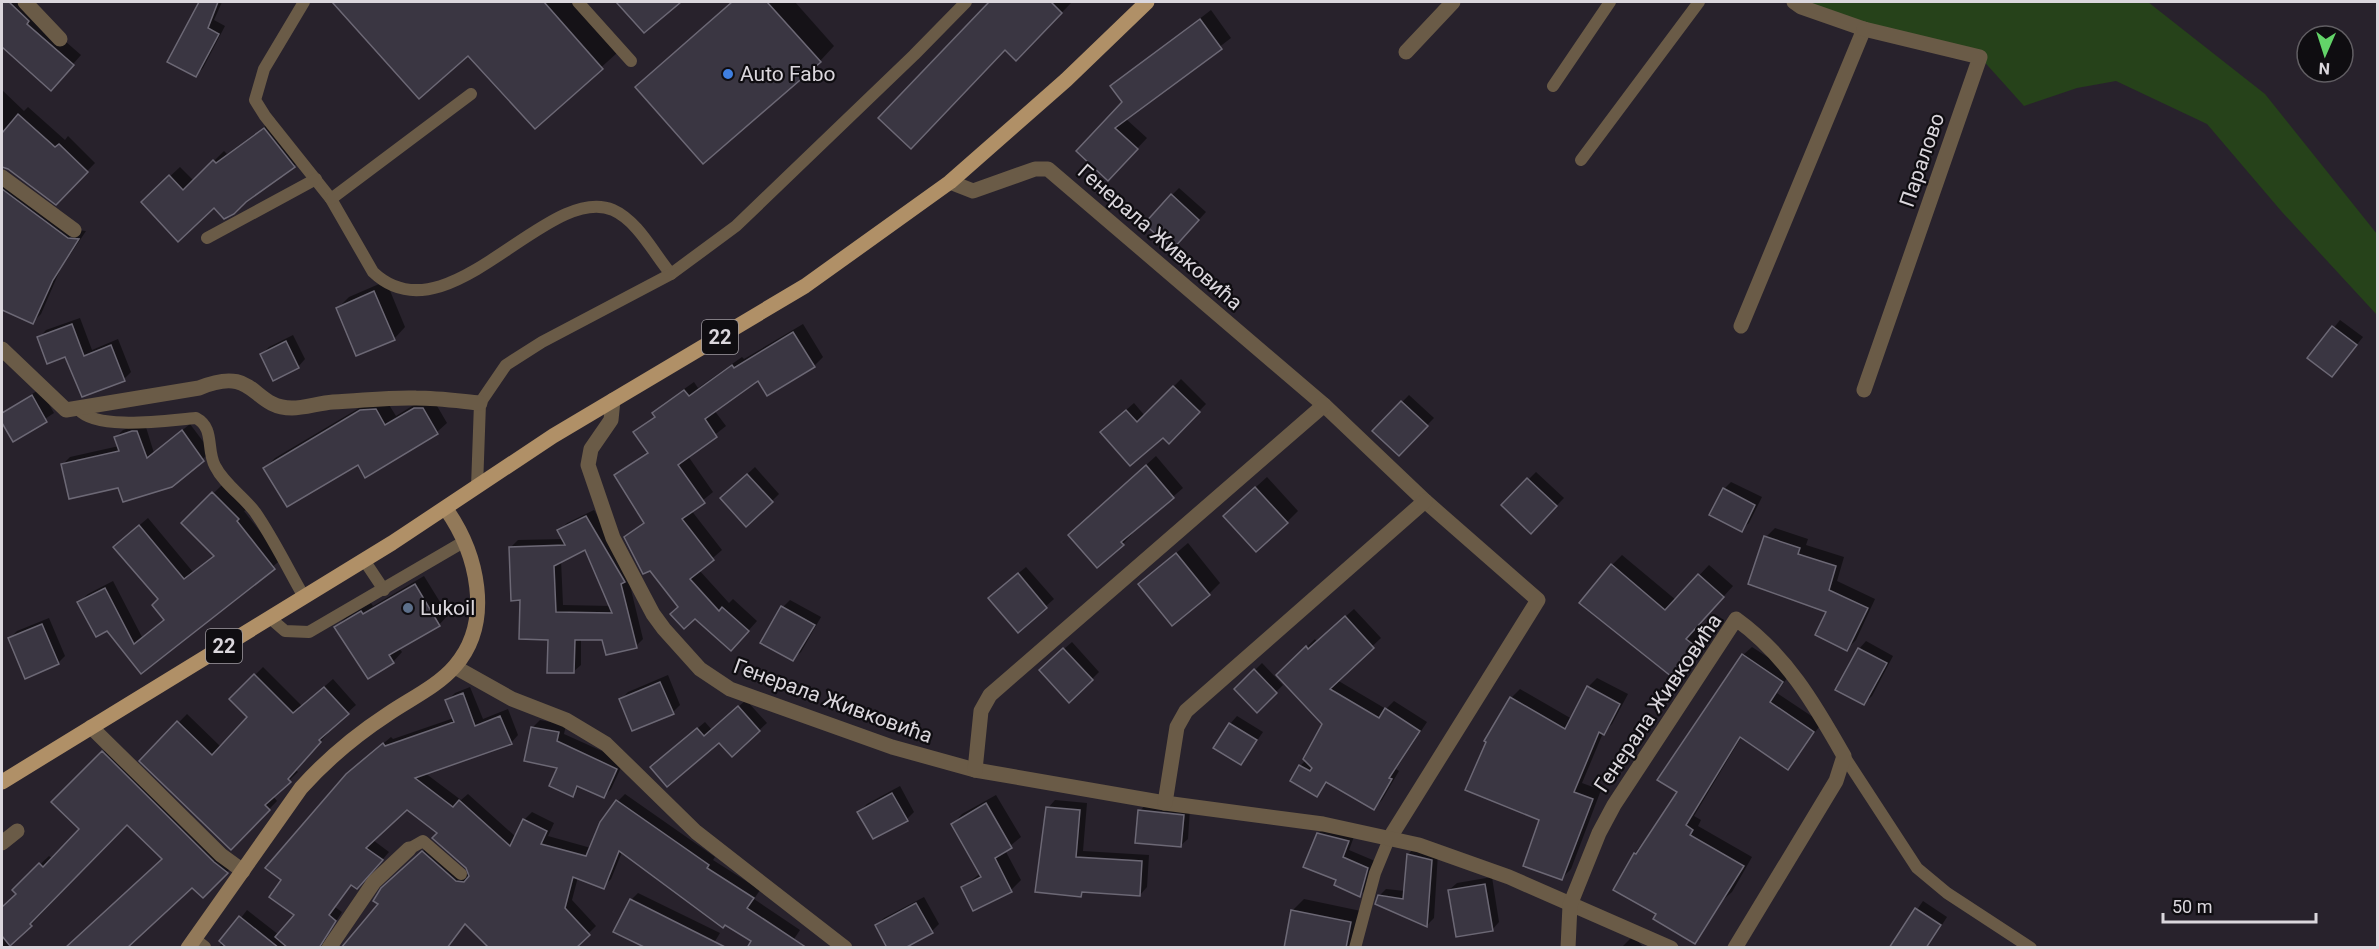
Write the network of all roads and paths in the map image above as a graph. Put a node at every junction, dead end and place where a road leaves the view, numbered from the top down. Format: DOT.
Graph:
graph roads {
  1 [pos="25,2"];
  2 [pos="304,2"];
  3 [pos="578,2"];
  4 [pos="966,2"];
  5 [pos="1147,2"];
  6 [pos="1453,2"];
  7 [pos="1610,2"];
  8 [pos="1699,2"];
  9 [pos="1794,2"];
  10 [pos="1864,29"];
  11 [pos="60,39"];
  12 [pos="1406,52"];
  13 [pos="631,61"];
  14 [pos="1553,86"];
  15 [pos="471,94"];
  16 [pos="1581,160"];
  17 [pos="2,177"];
  18 [pos="316,179"];
  19 [pos="950,182"];
  20 [pos="331,199"];
  21 [pos="74,230"];
  22 [pos="207,238"];
  23 [pos="671,274"];
  24 [pos="1741,326"];
  25 [pos="2,349"];
  26 [pos="1864,390"];
  27 [pos="613,400"];
  28 [pos="480,403"];
  29 [pos="1324,405"];
  30 [pos="79,410"];
  31 [pos="477,487"];
  32 [pos="1425,501"];
  33 [pos="446,509"];
  34 [pos="465,541"];
  35 [pos="364,560"];
  36 [pos="384,590"];
  37 [pos="304,597"];
  38 [pos="270,618"];
  39 [pos="455,667"];
  40 [pos="91,727"];
  41 [pos="1844,756"];
  42 [pos="975,770"];
  43 [pos="2,782"];
  44 [pos="1165,803"];
  45 [pos="17,831"];
  46 [pos="1389,839"];
  47 [pos="2,843"];
  48 [pos="409,849"];
  49 [pos="243,871"];
  50 [pos="461,874"];
  51 [pos="1570,905"];
  52 [pos="196,945"];
  53 [pos="329,948"];
  54 [pos="845,948"];
  55 [pos="1355,948"];
  56 [pos="1568,948"];
  57 [pos="1671,948"];
  58 [pos="1735,948"];
  59 [pos="2031,948"];
  1 -- 11 [label="street"];
  2 -- 18 [label="lane"];
  3 -- 13 [label="lane"];
  4 -- 23 [label="lane"];
  5 -- 19 [label="main road, 22"];
  6 -- 12 [label="street"];
  7 -- 14 [label="lane"];
  8 -- 16 [label="lane"];
  9 -- 10 [label="street, Паралово"];
  10 -- 24 [label="street"];
  10 -- 26 [label="street, Паралово"];
  15 -- 20 [label="lane"];
  17 -- 21 [label="street"];
  18 -- 20 [label="lane"];
  18 -- 22 [label="lane"];
  19 -- 27 [label="main road, 22"];
  19 -- 29 [label="street, Генерала Живковића"];
  20 -- 23 [label="lane"];
  23 -- 28 [label="lane"];
  25 -- 30 [label="street"];
  27 -- 31 [label="main road, 22"];
  27 -- 42 [label="street, Генерала Живковића"];
  28 -- 30 [label="street"];
  28 -- 31 [label="lane"];
  29 -- 32 [label="street, Генерала Живковића"];
  29 -- 42 [label="street"];
  30 -- 37 [label="lane"];
  31 -- 33 [label="main road, 22"];
  32 -- 44 [label="street"];
  32 -- 46 [label="street, Генерала Живковића"];
  33 -- 34 [label="street"];
  33 -- 35 [label="main road, 22"];
  34 -- 36 [label="lane"];
  34 -- 39 [label="street"];
  35 -- 36 [label="lane"];
  35 -- 37 [label="main road, 22"];
  36 -- 38 [label="lane"];
  37 -- 38 [label="main road, 22"];
  38 -- 40 [label="main road, 22"];
  39 -- 49 [label="street"];
  39 -- 54 [label="street"];
  40 -- 43 [label="main road, 22"];
  40 -- 49 [label="street"];
  41 -- 51 [label="street, Генерала Живковића"];
  41 -- 58 [label="street"];
  41 -- 59 [label="lane"];
  42 -- 44 [label="street, Генерала Живковића"];
  44 -- 46 [label="street, Генерала Живковића"];
  45 -- 47 [label="street"];
  46 -- 51 [label="street, Генерала Живковића"];
  46 -- 55 [label="lane, Генерала Живковића"];
  48 -- 50 [label="lane"];
  48 -- 53 [label="street"];
  49 -- 52 [label="street"];
  51 -- 56 [label="street, Генерала Живковића"];
  51 -- 57 [label="street, Генерала Живковића"];
}
